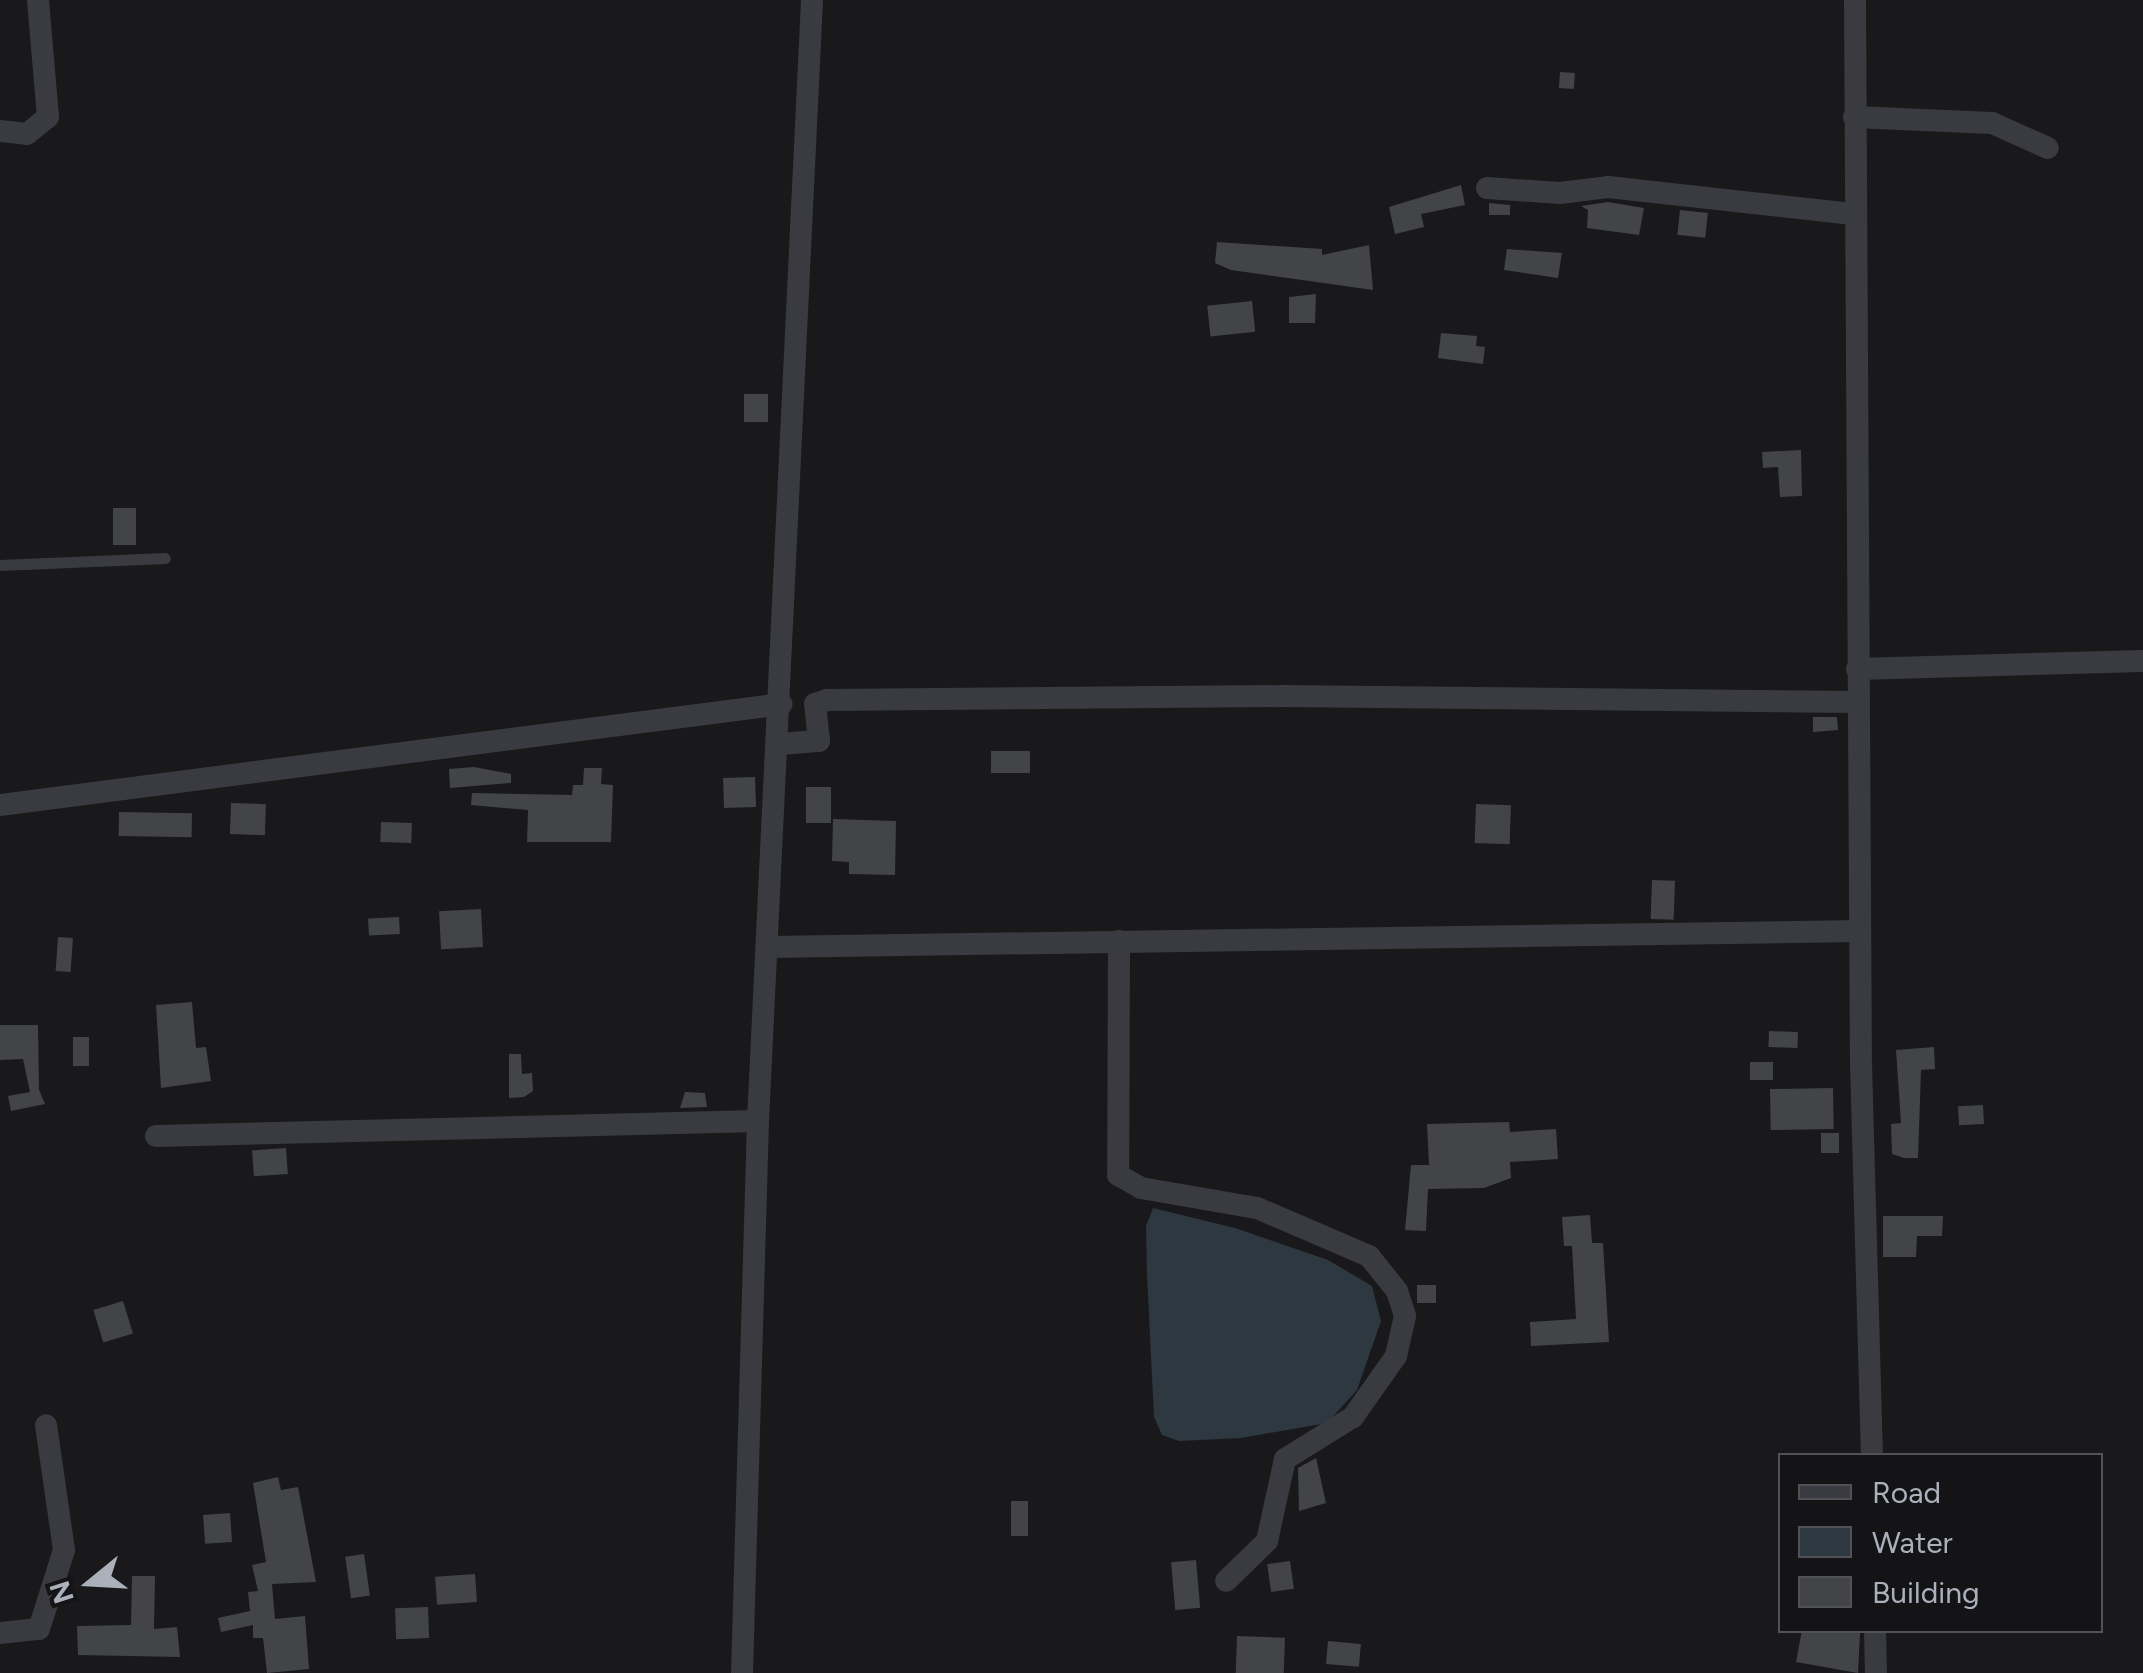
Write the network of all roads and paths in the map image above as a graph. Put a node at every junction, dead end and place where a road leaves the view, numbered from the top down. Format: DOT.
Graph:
graph roads {
  1 [pos="38,0"];
  2 [pos="812,0"];
  3 [pos="1855,0"];
  4 [pos="1854,117"];
  5 [pos="0,131"];
  6 [pos="2048,148"];
  7 [pos="1487,188"];
  8 [pos="1854,214"];
  9 [pos="165,558"];
  10 [pos="0,566"];
  11 [pos="2143,661"];
  12 [pos="1857,669"];
  13 [pos="1858,702"];
  14 [pos="782,704"];
  15 [pos="781,744"];
  16 [pos="0,804"];
  17 [pos="1860,931"];
  18 [pos="1119,941"];
  19 [pos="769,947"];
  20 [pos="758,1121"];
  21 [pos="156,1136"];
  22 [pos="46,1425"];
  23 [pos="1872,1453"];
  24 [pos="1226,1581"];
  25 [pos="0,1633"];
  26 [pos="1876,1633"];
  27 [pos="742,1673"];
  28 [pos="1876,1673"];
  1 -- 5 [label="street"];
  2 -- 14 [label="street"];
  3 -- 4 [label="street"];
  4 -- 6 [label="street"];
  4 -- 8 [label="street"];
  7 -- 8 [label="street"];
  8 -- 12 [label="street"];
  9 -- 10 [label="lane"];
  11 -- 12 [label="street"];
  12 -- 13 [label="street"];
  13 -- 15 [label="street"];
  13 -- 17 [label="street"];
  14 -- 15 [label="street"];
  14 -- 16 [label="street"];
  15 -- 19 [label="street"];
  17 -- 18 [label="street"];
  17 -- 23 [label="street"];
  18 -- 19 [label="street"];
  18 -- 24 [label="street"];
  19 -- 20 [label="street"];
  20 -- 21 [label="street"];
  20 -- 27 [label="street"];
  22 -- 25 [label="street"];
  26 -- 28 [label="street"];
}
